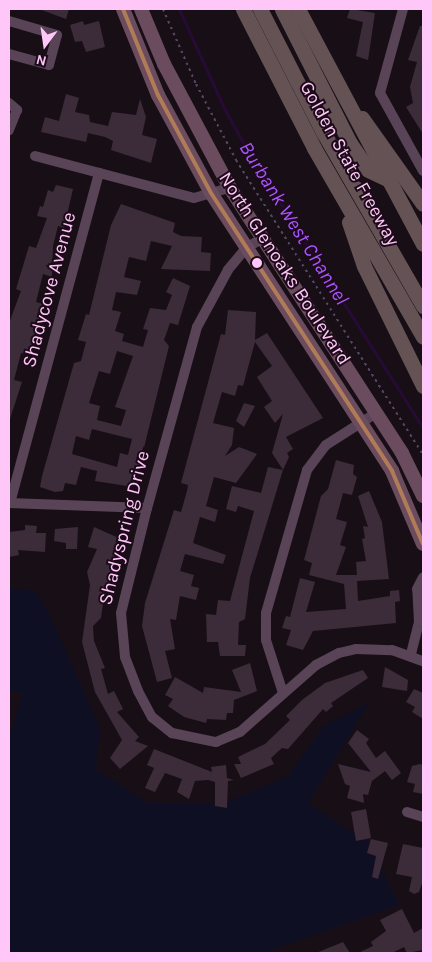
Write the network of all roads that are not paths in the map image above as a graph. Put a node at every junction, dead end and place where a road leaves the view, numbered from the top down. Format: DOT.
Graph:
graph roads {
  1 [pos="123,9"];
  2 [pos="141,9"];
  3 [pos="243,9"];
  4 [pos="260,9"];
  5 [pos="282,9"];
  6 [pos="298,9"];
  7 [pos="403,9"];
  8 [pos="9,21"];
  9 [pos="9,54"];
  10 [pos="333,78"];
  11 [pos="9,103"];
  12 [pos="9,130"];
  13 [pos="35,156"];
  14 [pos="423,171"];
  15 [pos="99,173"];
  16 [pos="387,179"];
  17 [pos="230,188"];
  18 [pos="339,192"];
  19 [pos="211,193"];
  20 [pos="423,204"];
  21 [pos="262,239"];
  22 [pos="423,244"];
  23 [pos="247,247"];
  24 [pos="423,306"];
  25 [pos="423,337"];
  26 [pos="423,386"];
  27 [pos="376,413"];
  28 [pos="361,422"];
  29 [pos="423,496"];
  30 [pos="9,503"];
  31 [pos="147,508"];
  32 [pos="423,544"];
  33 [pos="423,577"];
  34 [pos="411,654"];
  35 [pos="423,662"];
  36 [pos="283,693"];
  37 [pos="407,812"];
  38 [pos="423,817"];
  1 -- 19 [label="main road, North Glenoaks Boulevard"];
  2 -- 17 [label="main road, North Glenoaks Boulevard"];
  3 -- 18 [label="highway, Golden State Freeway"];
  4 -- 24 [label="highway"];
  5 -- 16 [label="highway"];
  6 -- 10 [label="highway, Golden State Freeway"];
  7 -- 14 [label="street"];
  8 -- 9 [label="street"];
  10 -- 16 [label="highway, Golden State Freeway"];
  10 -- 20 [label="highway"];
  11 -- 12 [label="street"];
  13 -- 15 [label="street"];
  15 -- 19 [label="street"];
  15 -- 30 [label="street, Shadycove Avenue"];
  16 -- 22 [label="highway, Golden State Freeway"];
  17 -- 19 [label="street"];
  17 -- 21 [label="main road, North Glenoaks Boulevard"];
  18 -- 25 [label="highway, Golden State Freeway"];
  18 -- 26 [label="highway"];
  19 -- 23 [label="main road, North Glenoaks Boulevard"];
  21 -- 23 [label="street, Shadyspring Drive"];
  21 -- 27 [label="main road, North Glenoaks Boulevard"];
  23 -- 28 [label="main road, North Glenoaks Boulevard"];
  23 -- 31 [label="street, Shadyspring Drive"];
  27 -- 28 [label="street"];
  27 -- 29 [label="main road, North Glenoaks Boulevard"];
  28 -- 32 [label="main road, North Glenoaks Boulevard"];
  28 -- 36 [label="street"];
  30 -- 31 [label="street"];
  31 -- 36 [label="street, Shadyspring Drive"];
  33 -- 34 [label="street"];
  34 -- 35 [label="street, Shadyspring Drive"];
  34 -- 36 [label="street, Shadyspring Drive"];
  37 -- 38 [label="street"];
}
